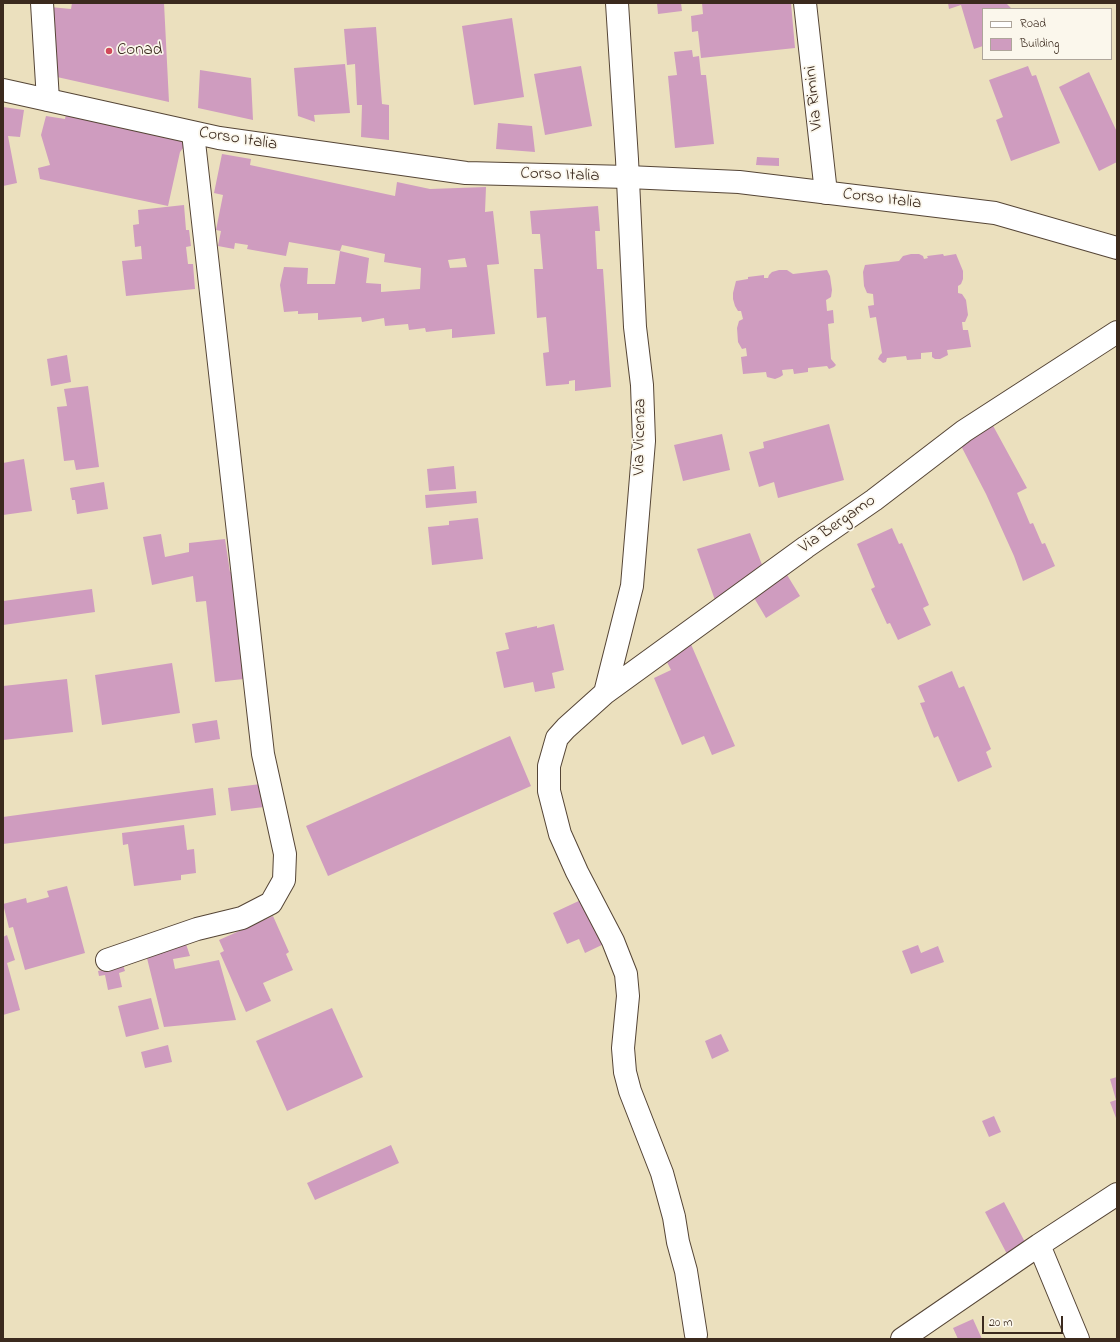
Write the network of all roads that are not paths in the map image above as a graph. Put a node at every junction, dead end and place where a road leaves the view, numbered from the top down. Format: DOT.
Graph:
graph roads {
  1 [pos="42,3"];
  2 [pos="617,3"];
  3 [pos="805,3"];
  4 [pos="3,90"];
  5 [pos="48,100"];
  6 [pos="193,132"];
  7 [pos="628,177"];
  8 [pos="826,193"];
  9 [pos="1117,248"];
  10 [pos="1117,332"];
  11 [pos="604,693"];
  12 [pos="107,960"];
  13 [pos="1117,1194"];
  14 [pos="1039,1245"];
  15 [pos="696,1335"];
  16 [pos="902,1339"];
  17 [pos="1078,1339"];
  1 -- 5 [label="street"];
  2 -- 7 [label="street, Via Vicenza"];
  3 -- 8 [label="street, Via Rimini"];
  4 -- 5 [label="street, Corso Italia"];
  5 -- 6 [label="street, Corso Italia"];
  6 -- 7 [label="street, Corso Italia"];
  6 -- 12 [label="street"];
  7 -- 8 [label="street, Corso Italia"];
  7 -- 11 [label="street, Via Vicenza"];
  8 -- 9 [label="street, Corso Italia"];
  10 -- 11 [label="street, Via Bergamo"];
  11 -- 15 [label="street, Via Bergamo"];
  13 -- 14 [label="street"];
  14 -- 16 [label="street"];
  14 -- 17 [label="street"];
}
